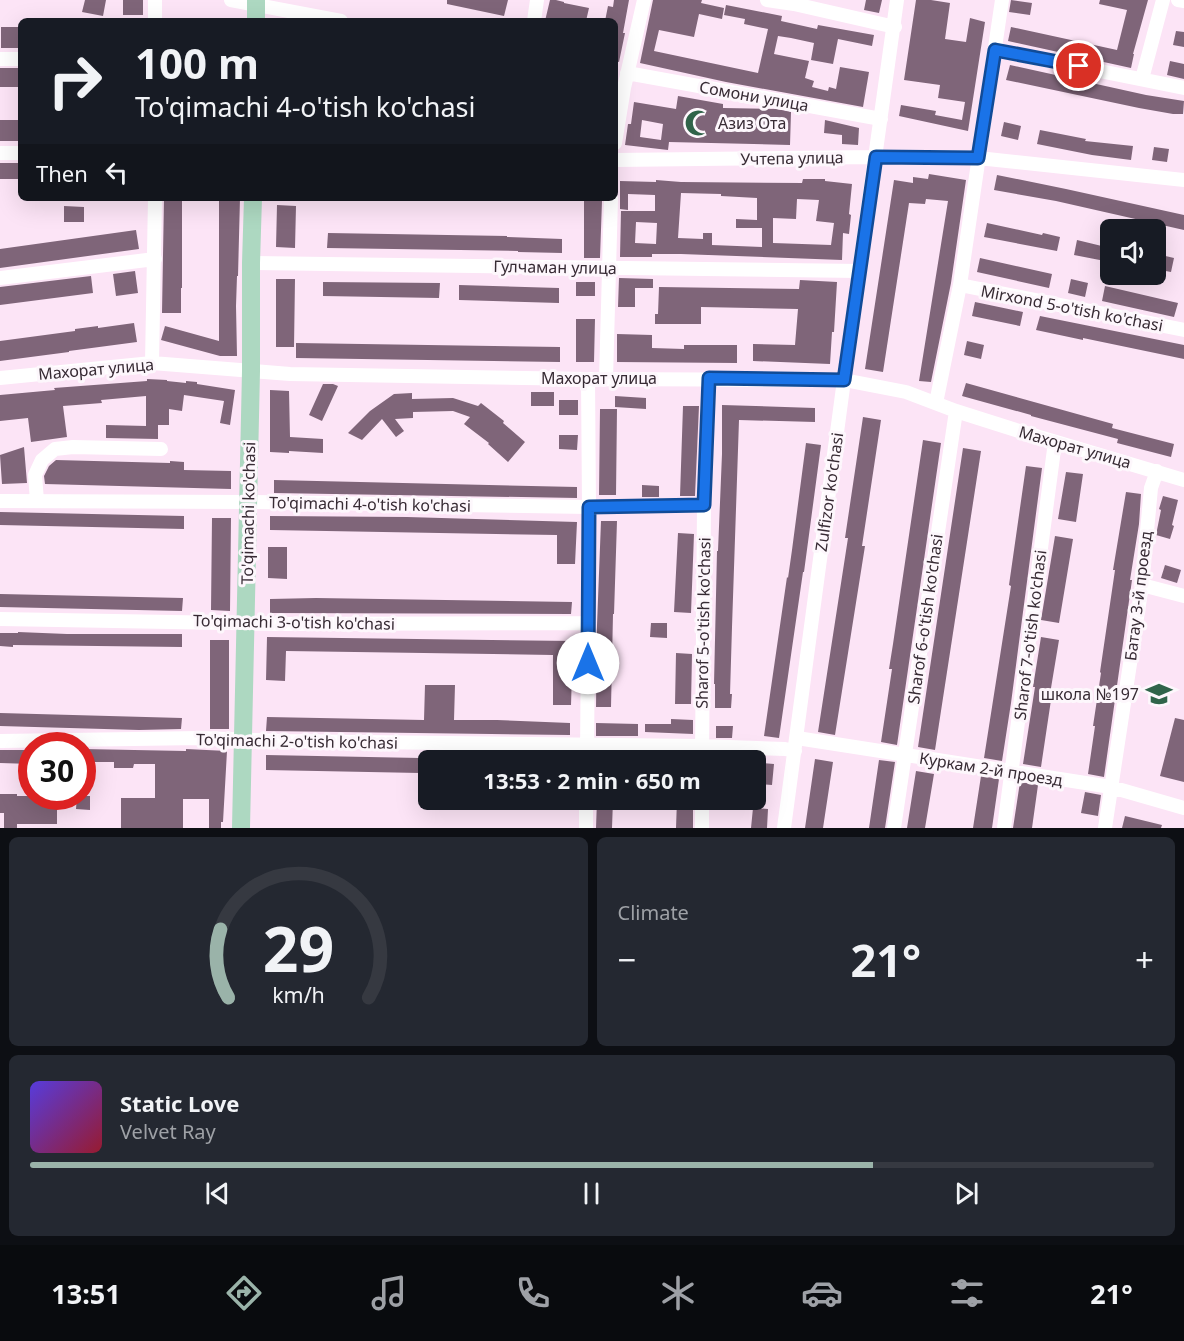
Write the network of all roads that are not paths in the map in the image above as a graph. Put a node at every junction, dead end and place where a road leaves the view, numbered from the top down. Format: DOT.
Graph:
graph roads {
  1 [pos="155,0"];
  2 [pos="231,0"];
  3 [pos="537,0"];
  4 [pos="644,0"];
  5 [pos="767,0"];
  6 [pos="897,0"];
  7 [pos="1002,0"];
  8 [pos="1162,0"];
  9 [pos="1178,0"];
  10 [pos="1184,1"];
  11 [pos="794,2"];
  12 [pos="256,9"];
  13 [pos="156,18"];
  14 [pos="320,18"];
  15 [pos="534,18"];
  16 [pos="894,27"];
  17 [pos="995,50"];
  18 [pos="0,59"];
  19 [pos="18,59"];
  20 [pos="627,73"];
  21 [pos="1142,79"];
  22 [pos="619,87"];
  23 [pos="1184,88"];
  24 [pos="881,119"];
  25 [pos="0,153"];
  26 [pos="18,153"];
  27 [pos="876,157"];
  28 [pos="978,158"];
  29 [pos="618,160"];
  30 [pos="1184,180"];
  31 [pos="155,201"];
  32 [pos="253,201"];
  33 [pos="611,201"];
  34 [pos="155,259"];
  35 [pos="251,263"];
  36 [pos="608,268"];
  37 [pos="860,271"];
  38 [pos="0,278"];
  39 [pos="960,285"];
  40 [pos="1184,330"];
  41 [pos="152,363"];
  42 [pos="251,371"];
  43 [pos="0,378"];
  44 [pos="709,378"];
  45 [pos="588,379"];
  46 [pos="606,379"];
  47 [pos="844,380"];
  48 [pos="936,403"];
  49 [pos="956,411"];
  50 [pos="1055,442"];
  51 [pos="161,449"];
  52 [pos="1157,471"];
  53 [pos="1184,480"];
  54 [pos="0,501"];
  55 [pos="37,501"];
  56 [pos="247,502"];
  57 [pos="704,505"];
  58 [pos="589,507"];
  59 [pos="1142,585"];
  60 [pos="1184,596"];
  61 [pos="0,619"];
  62 [pos="246,623"];
  63 [pos="588,623"];
  64 [pos="243,740"];
  65 [pos="0,741"];
  66 [pos="796,744"];
  67 [pos="587,745"];
  68 [pos="702,746"];
  69 [pos="587,750"];
  70 [pos="702,750"];
  71 [pos="905,755"];
  72 [pos="1012,772"];
  73 [pos="1111,787"];
  74 [pos="1184,808"];
  75 [pos="586,810"];
  76 [pos="702,810"];
  77 [pos="241,828"];
  78 [pos="586,828"];
  79 [pos="702,828"];
  80 [pos="784,828"];
  81 [pos="894,828"];
  82 [pos="1004,828"];
  83 [pos="1105,828"];
  1 -- 13 [label="street"];
  2 -- 12 [label="street"];
  3 -- 15 [label="street"];
  4 -- 20 [label="street"];
  5 -- 11 [label="street"];
  6 -- 16 [label="street, Zulfizor ko'chasi"];
  7 -- 17 [label="street"];
  8 -- 21 [label="street"];
  9 -- 10 [label="street"];
  11 -- 16 [label="street"];
  12 -- 14 [label="street"];
  16 -- 24 [label="street, Zulfizor ko'chasi"];
  17 -- 21 [label="street"];
  17 -- 28 [label="street"];
  18 -- 19 [label="street"];
  20 -- 22 [label="street"];
  20 -- 24 [label="street, Сомони улица"];
  21 -- 23 [label="street"];
  24 -- 27 [label="street, Zulfizor ko'chasi"];
  25 -- 26 [label="street"];
  27 -- 28 [label="street, Учтепа улица"];
  27 -- 29 [label="street, Учтепа улица"];
  27 -- 37 [label="street, Zulfizor ko'chasi"];
  28 -- 30 [label="street, Учтепа улица"];
  28 -- 39 [label="street"];
  31 -- 34 [label="street"];
  32 -- 35 [label="main road, To'qimachi ko'chasi"];
  33 -- 36 [label="street"];
  34 -- 38 [label="street"];
  34 -- 41 [label="street"];
  35 -- 36 [label="street, Гулчаман улица"];
  35 -- 42 [label="main road, To'qimachi ko'chasi"];
  36 -- 37 [label="street, Гулчаман улица"];
  36 -- 46 [label="street"];
  37 -- 47 [label="street, Zulfizor ko'chasi"];
  39 -- 40 [label="street, Mirxond 5-o'tish ko'chasi"];
  39 -- 48 [label="street"];
  41 -- 42 [label="street, Махорат улица"];
  41 -- 43 [label="street, Махорат улица"];
  42 -- 45 [label="street, Махорат улица"];
  42 -- 56 [label="main road, To'qimachi ko'chasi"];
  44 -- 46 [label="street, Махорат улица"];
  44 -- 47 [label="street, Махорат улица"];
  44 -- 57 [label="street, Sharof 5-o'tish ko'chasi"];
  45 -- 46 [label="street, Махорат улица"];
  45 -- 58 [label="street"];
  47 -- 48 [label="street, Махорат улица"];
  47 -- 66 [label="street, Zulfizor ko'chasi"];
  48 -- 49 [label="street, Махорат улица"];
  49 -- 50 [label="street, Махорат улица"];
  49 -- 71 [label="street, Sharof 6-o'tish ko'chasi"];
  50 -- 52 [label="street, Махорат улица"];
  50 -- 72 [label="street, Sharof 7-o'tish ko'chasi"];
  51 -- 55 [label="street"];
  52 -- 53 [label="street, Махорат улица"];
  52 -- 59 [label="street, Батау 3-й проезд"];
  54 -- 55 [label="street, To'qimachi 4-o'tish ko'chasi"];
  55 -- 56 [label="street, To'qimachi 4-o'tish ko'chasi"];
  56 -- 58 [label="street, To'qimachi 4-o'tish ko'chasi"];
  56 -- 62 [label="main road, To'qimachi ko'chasi"];
  57 -- 58 [label="street, To'qimachi 4-o'tish ko'chasi"];
  57 -- 68 [label="street, Sharof 5-o'tish ko'chasi"];
  58 -- 63 [label="street"];
  59 -- 60 [label="street"];
  59 -- 73 [label="street, Батау 3-й проезд"];
  61 -- 62 [label="street, To'qimachi 3-o'tish ko'chasi"];
  62 -- 63 [label="street, To'qimachi 3-o'tish ko'chasi"];
  62 -- 64 [label="main road, To'qimachi ko'chasi"];
  63 -- 67 [label="street"];
  64 -- 65 [label="street, To'qimachi 2-o'tish ko'chasi"];
  64 -- 67 [label="street, To'qimachi 2-o'tish ko'chasi"];
  64 -- 77 [label="main road, To'qimachi ko'chasi"];
  66 -- 68 [label="street, Куркам 2-й проезд"];
  66 -- 71 [label="street, Куркам 2-й проезд"];
  66 -- 80 [label="street, Zulfizor ko'chasi"];
  67 -- 68 [label="street, To'qimachi 2-o'tish ko'chasi"];
  67 -- 69 [label="street"];
  68 -- 70 [label="street, Sharof 5-o'tish ko'chasi"];
  71 -- 72 [label="street, Куркам 2-й проезд"];
  71 -- 81 [label="street, Sharof 6-o'tish ko'chasi"];
  72 -- 73 [label="street, Куркам 2-й проезд"];
  72 -- 82 [label="street, Sharof 7-o'tish ko'chasi"];
  73 -- 74 [label="street, Куркам 2-й проезд"];
  73 -- 83 [label="street, Батау 3-й проезд"];
  75 -- 78 [label="street"];
  76 -- 79 [label="street"];
}
